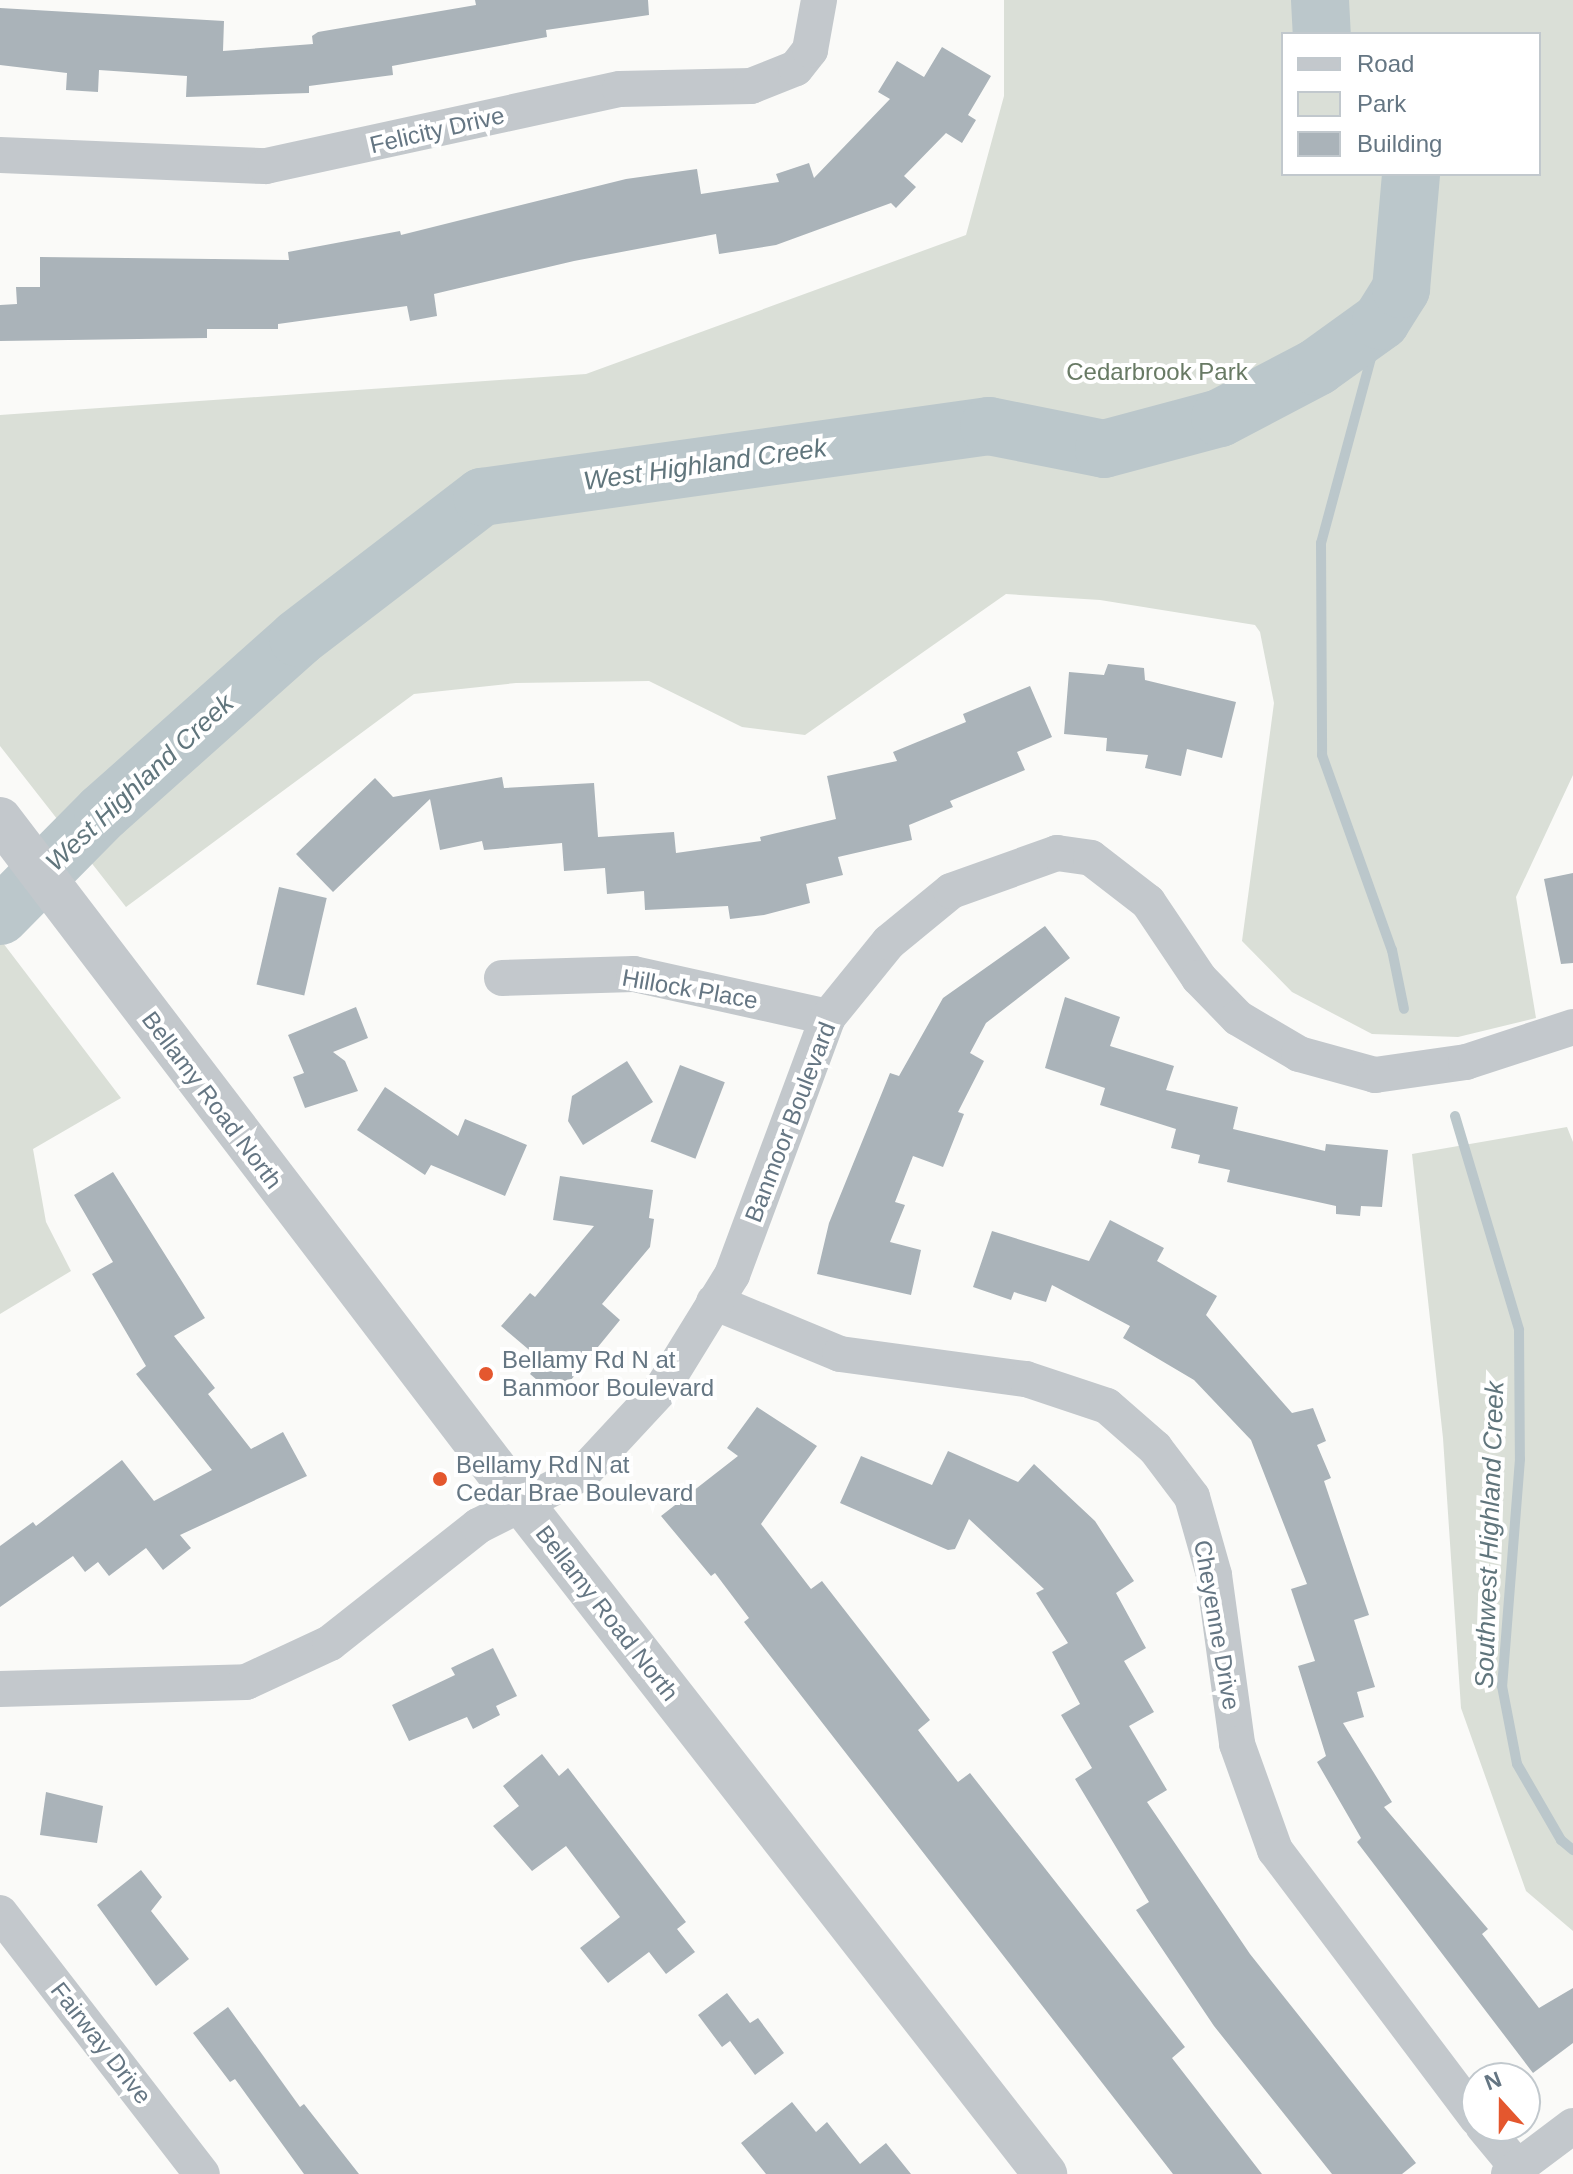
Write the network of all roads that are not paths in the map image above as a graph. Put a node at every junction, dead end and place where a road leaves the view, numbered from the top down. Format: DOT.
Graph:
graph roads {
  1 [pos="819,0"];
  2 [pos="0,155"];
  3 [pos="0,819"];
  4 [pos="502,978"];
  5 [pos="828,1017"];
  6 [pos="1573,1027"];
  7 [pos="714,1302"];
  8 [pos="520,1501"];
  9 [pos="0,1689"];
  10 [pos="0,1913"];
  11 [pos="1461,2097"];
  12 [pos="1573,2126"];
  13 [pos="1494,2142"];
  14 [pos="1513,2171"];
  15 [pos="202,2174"];
  16 [pos="1045,2174"];
  1 -- 2 [label="street, Felicity Drive"];
  3 -- 8 [label="street, Bellamy Road North"];
  4 -- 5 [label="street, Hillock Place"];
  5 -- 6 [label="street, Banmoor Boulevard"];
  5 -- 7 [label="street, Banmoor Boulevard"];
  7 -- 8 [label="street, Banmoor Boulevard"];
  7 -- 11 [label="street, Cheyenne Drive"];
  8 -- 9 [label="street, Banmoor Boulevard"];
  8 -- 16 [label="street, Bellamy Road North"];
  10 -- 15 [label="street, Fairway Drive"];
  12 -- 14 [label="street"];
  13 -- 14 [label="street"];
}
